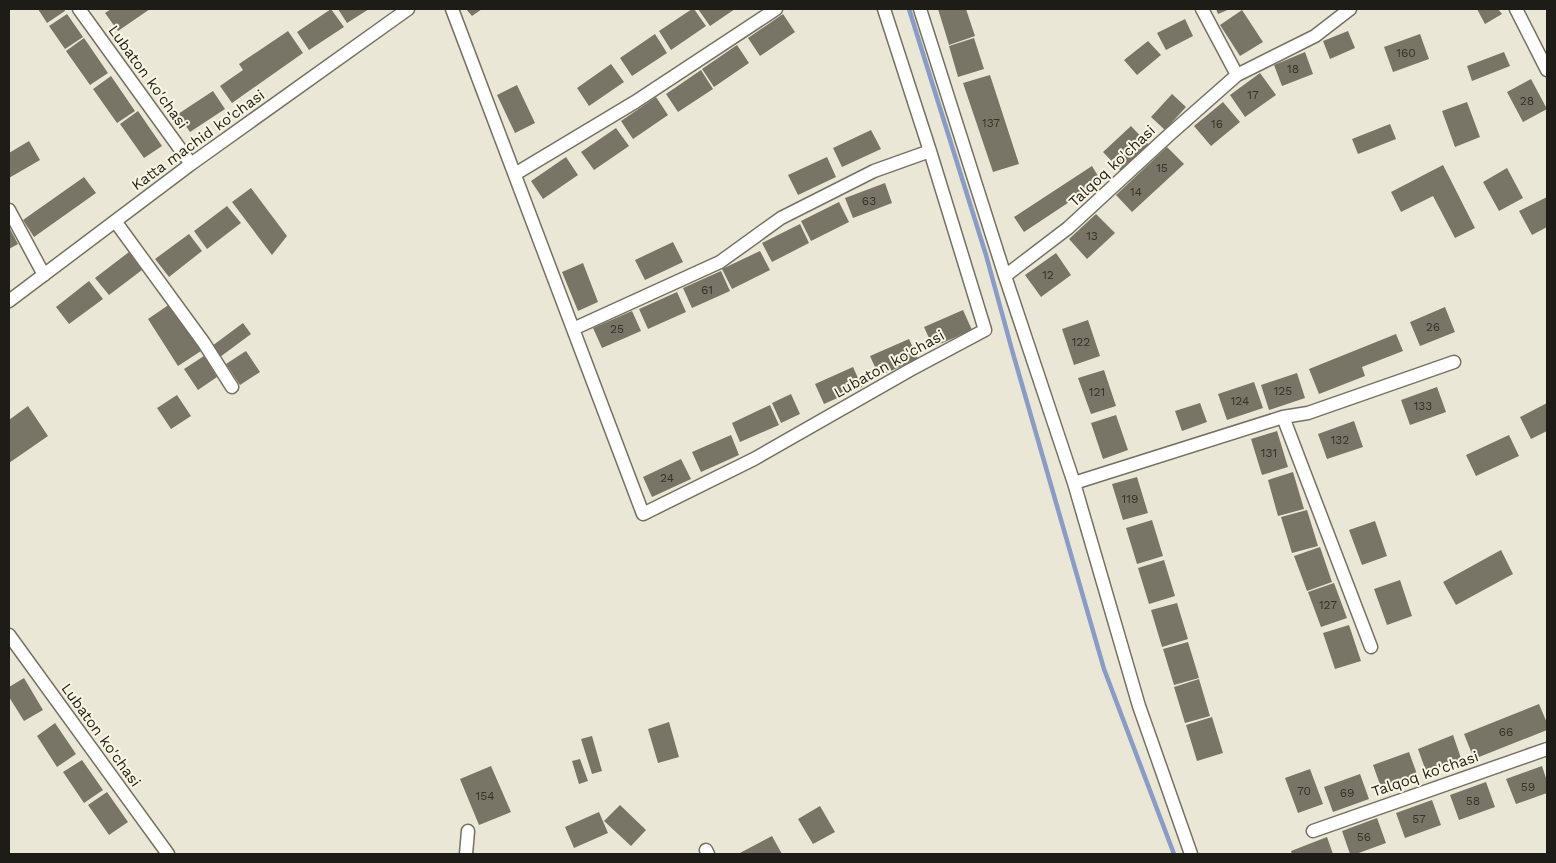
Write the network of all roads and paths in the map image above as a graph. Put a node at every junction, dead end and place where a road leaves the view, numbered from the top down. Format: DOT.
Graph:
graph roads {
  1 [pos="79,9"];
  2 [pos="408,9"];
  3 [pos="452,9"];
  4 [pos="776,9"];
  5 [pos="884,9"];
  6 [pos="920,9"];
  7 [pos="1202,9"];
  8 [pos="1350,9"];
  9 [pos="1516,9"];
  10 [pos="1547,70"];
  11 [pos="1237,75"];
  12 [pos="930,151"];
  13 [pos="190,164"];
  14 [pos="515,174"];
  15 [pos="9,210"];
  16 [pos="115,221"];
  17 [pos="44,274"];
  18 [pos="1005,276"];
  19 [pos="9,301"];
  20 [pos="573,329"];
  21 [pos="1454,362"];
  22 [pos="232,387"];
  23 [pos="1283,417"];
  24 [pos="1074,483"];
  25 [pos="9,635"];
  26 [pos="1371,647"];
  27 [pos="1547,749"];
  28 [pos="468,831"];
  29 [pos="1313,831"];
  30 [pos="168,854"];
  31 [pos="466,854"];
  32 [pos="1190,854"];
  1 -- 13 [label="street, Lubaton ko'chasi"];
  2 -- 13 [label="street, Katta machid ko'chasi"];
  3 -- 14 [label="street"];
  4 -- 14 [label="street"];
  5 -- 12 [label="street, Lubaton ko'chasi"];
  6 -- 18 [label="street"];
  7 -- 11 [label="street"];
  8 -- 11 [label="street, Talqoq ko'chasi"];
  9 -- 10 [label="street"];
  11 -- 18 [label="street, Talqoq ko'chasi"];
  12 -- 20 [label="street"];
  12 -- 20 [label="street, Lubaton ko'chasi"];
  13 -- 16 [label="street, Katta machid ko'chasi"];
  14 -- 20 [label="street"];
  15 -- 17 [label="street"];
  16 -- 17 [label="street, Katta machid ko'chasi"];
  16 -- 22 [label="street"];
  17 -- 19 [label="street, Katta machid ko'chasi"];
  18 -- 24 [label="street"];
  21 -- 23 [label="street"];
  23 -- 24 [label="street"];
  23 -- 26 [label="street"];
  24 -- 32 [label="street"];
  25 -- 30 [label="street, Lubaton ko'chasi"];
  27 -- 29 [label="street, Talqoq ko'chasi"];
  28 -- 31 [label="street"];
}
